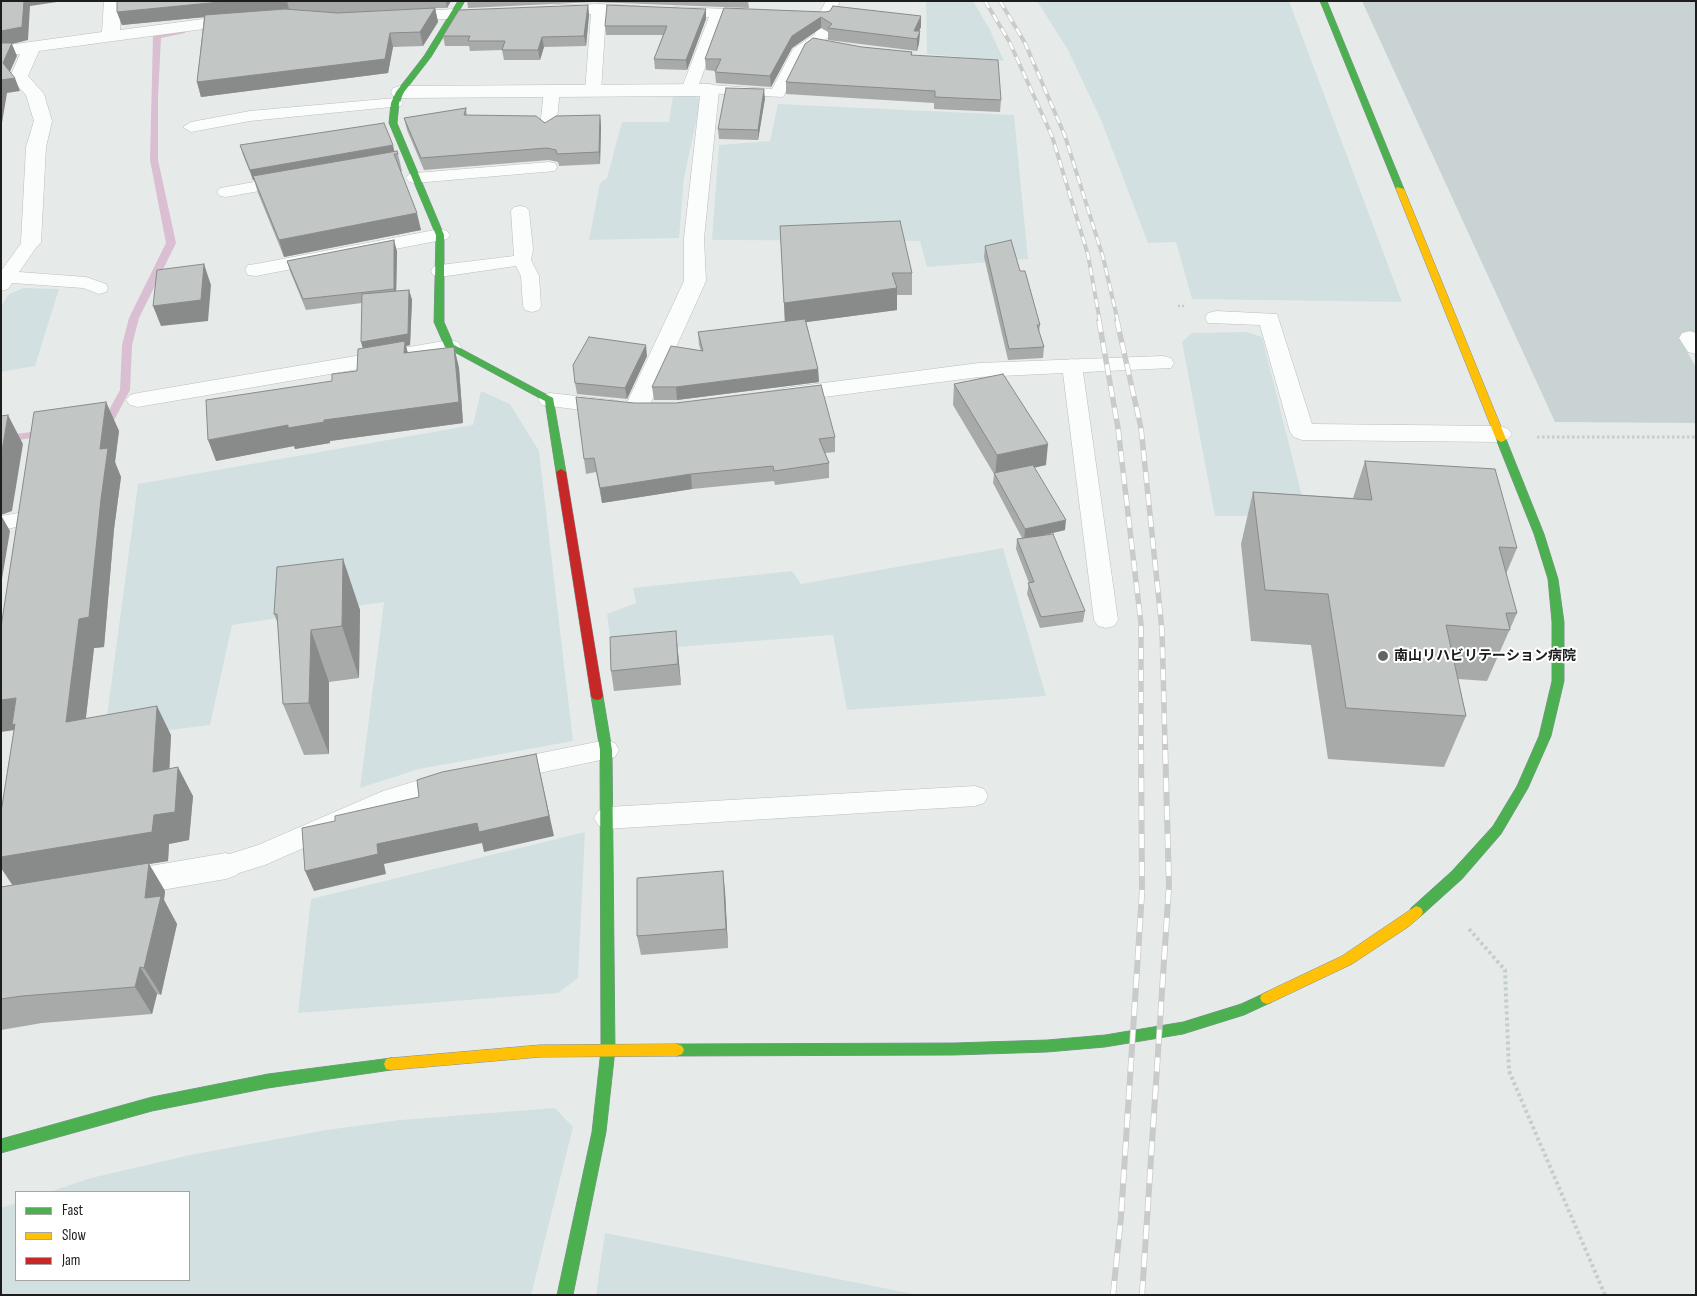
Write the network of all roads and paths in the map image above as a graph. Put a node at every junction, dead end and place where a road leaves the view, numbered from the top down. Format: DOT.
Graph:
graph roads {
  1 [pos="112,1"];
  2 [pos="230,1"];
  3 [pos="833,1"];
  4 [pos="1322,1"];
  5 [pos="597,6"];
  6 [pos="458,7"];
  7 [pos="544,10"];
  8 [pos="718,12"];
  9 [pos="475,13"];
  10 [pos="767,15"];
  11 [pos="786,16"];
  12 [pos="260,18"];
  13 [pos="379,18"];
  14 [pos="825,18"];
  15 [pos="230,20"];
  16 [pos="111,36"];
  17 [pos="809,43"];
  18 [pos="836,47"];
  19 [pos="32,48"];
  20 [pos="1,51"];
  21 [pos="552,90"];
  22 [pos="690,90"];
  23 [pos="710,90"];
  24 [pos="593,91"];
  25 [pos="398,97"];
  26 [pos="192,127"];
  27 [pos="548,128"];
  28 [pos="407,160"];
  29 [pos="388,164"];
  30 [pos="549,168"];
  31 [pos="414,178"];
  32 [pos="302,179"];
  33 [pos="226,192"];
  34 [pos="520,211"];
  35 [pos="440,234"];
  36 [pos="31,242"];
  37 [pos="522,260"];
  38 [pos="256,270"];
  39 [pos="440,271"];
  40 [pos="4,281"];
  41 [pos="98,288"];
  42 [pos="532,306"];
  43 [pos="1216,318"];
  44 [pos="450,347"];
  45 [pos="1163,364"];
  46 [pos="1072,366"];
  47 [pos="766,398"];
  48 [pos="138,400"];
  49 [pos="550,400"];
  50 [pos="636,409"];
  51 [pos="661,409"];
  52 [pos="1500,434"];
  53 [pos="1537,437"];
  54 [pos="1696,437"];
  55 [pos="24,519"];
  56 [pos="1,523"];
  57 [pos="1106,620"];
  58 [pos="606,750"];
  59 [pos="975,796"];
  60 [pos="607,818"];
  61 [pos="226,866"];
  62 [pos="98,888"];
  63 [pos="1469,929"];
  64 [pos="608,1050"];
  65 [pos="1,1146"];
  66 [pos="565,1295"];
  67 [pos="1605,1295"];
  1 -- 16 [label="street"];
  2 -- 15 [label="street"];
  3 -- 14 [label="lane"];
  4 -- 52 [label="street"];
  5 -- 7 [label="lane"];
  5 -- 8 [label="lane"];
  5 -- 24 [label="lane"];
  6 -- 9 [label="lane"];
  6 -- 13 [label="street"];
  6 -- 25 [label="street"];
  8 -- 10 [label="lane"];
  8 -- 22 [label="lane"];
  11 -- 14 [label="lane"];
  12 -- 15 [label="street"];
  14 -- 17 [label="lane"];
  15 -- 16 [label="street"];
  16 -- 19 [label="street"];
  17 -- 18 [label="lane"];
  17 -- 23 [label="lane"];
  19 -- 20 [label="street"];
  19 -- 36 [label="street"];
  21 -- 24 [label="street"];
  21 -- 25 [label="street"];
  21 -- 27 [label="lane"];
  22 -- 23 [label="street"];
  22 -- 24 [label="street"];
  23 -- 50 [label="street"];
  25 -- 26 [label="lane"];
  25 -- 28 [label="street"];
  28 -- 29 [label="lane"];
  28 -- 31 [label="street"];
  30 -- 31 [label="lane"];
  31 -- 35 [label="street"];
  32 -- 33 [label="lane"];
  34 -- 37 [label="lane"];
  35 -- 38 [label="street"];
  35 -- 39 [label="street"];
  36 -- 40 [label="lane"];
  37 -- 39 [label="lane"];
  37 -- 42 [label="lane"];
  39 -- 44 [label="street"];
  40 -- 41 [label="lane"];
  43 -- 52 [label="street"];
  44 -- 48 [label="street"];
  44 -- 49 [label="street"];
  45 -- 46 [label="street"];
  46 -- 47 [label="street"];
  46 -- 57 [label="lane"];
  49 -- 50 [label="street"];
  49 -- 58 [label="street"];
  50 -- 51 [label="street"];
  52 -- 64 [label="street"];
  53 -- 54 [label="path"];
  55 -- 56 [label="lane"];
  58 -- 60 [label="street"];
  58 -- 61 [label="lane"];
  59 -- 60 [label="lane"];
  60 -- 64 [label="street"];
  61 -- 62 [label="street"];
  63 -- 67 [label="path"];
  64 -- 65 [label="street"];
  64 -- 66 [label="street"];
}
